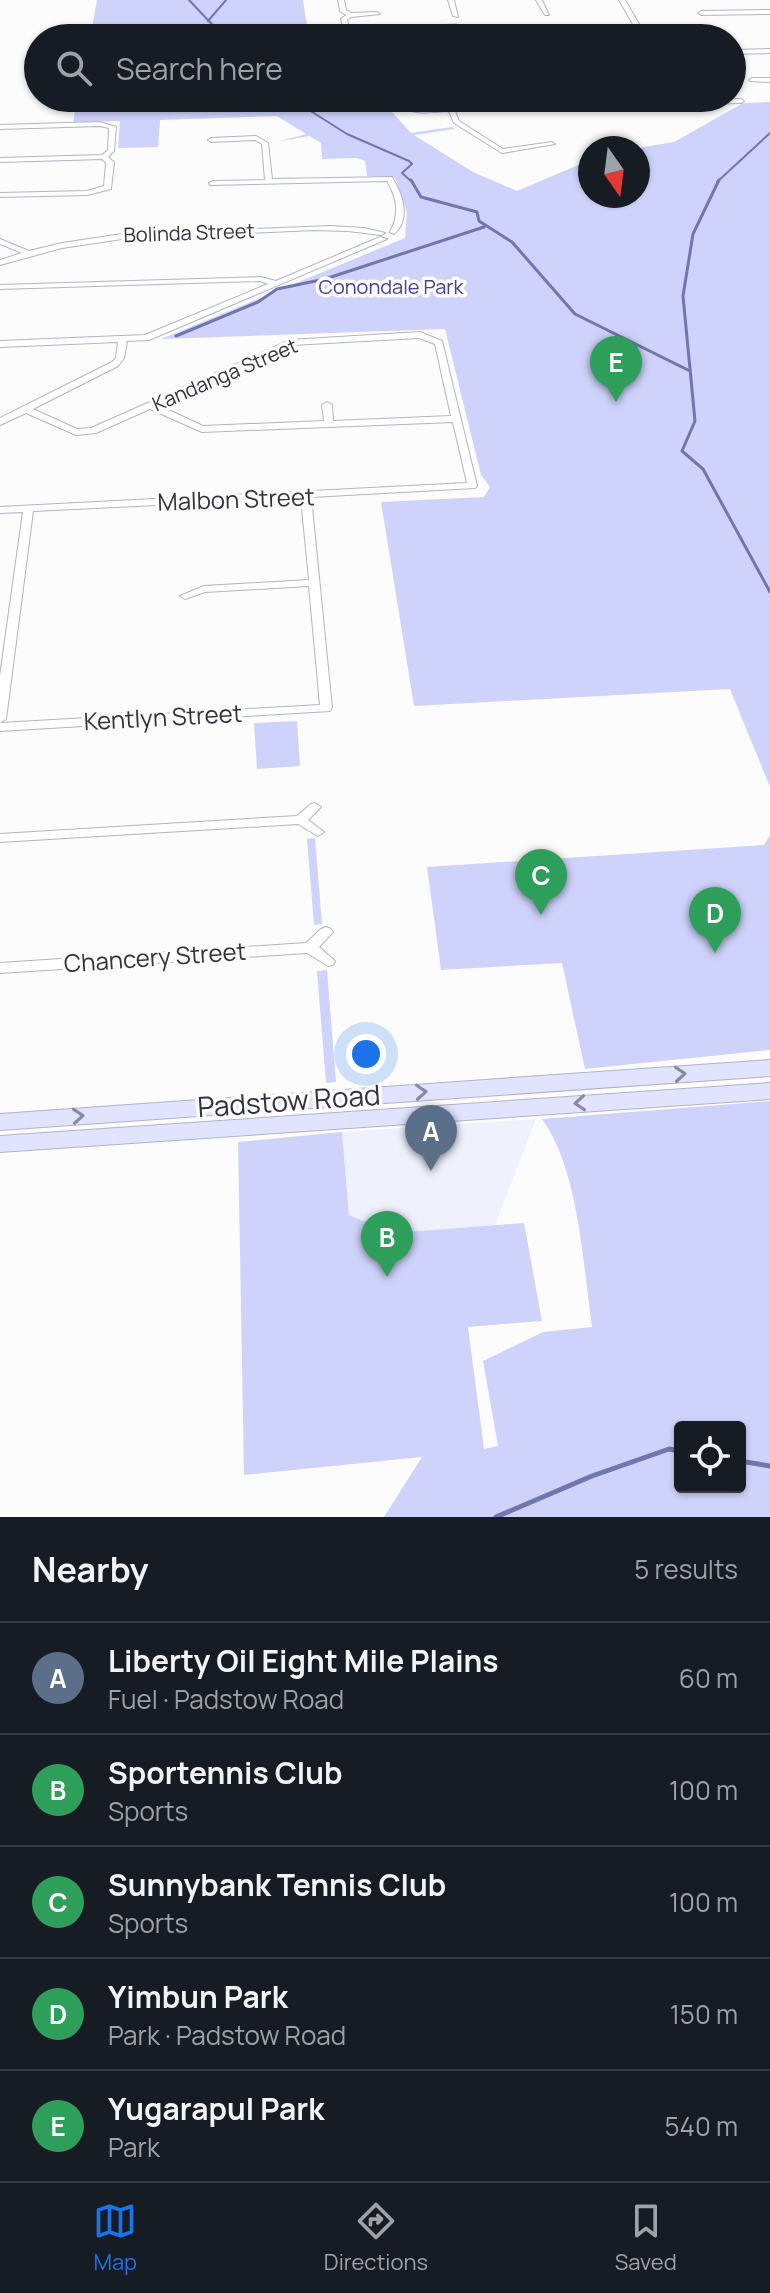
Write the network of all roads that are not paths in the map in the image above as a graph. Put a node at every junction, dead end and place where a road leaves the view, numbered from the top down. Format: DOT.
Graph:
graph roads {
  1 [pos="341,0"];
  2 [pos="451,0"];
  3 [pos="539,0"];
  4 [pos="622,0"];
  5 [pos="770,12"];
  6 [pos="701,13"];
  7 [pos="547,14"];
  8 [pos="350,15"];
  9 [pos="380,15"];
  10 [pos="456,16"];
  11 [pos="345,24"];
  12 [pos="636,24"];
  13 [pos="770,51"];
  14 [pos="746,52"];
  15 [pos="752,80"];
  16 [pos="770,80"];
  17 [pos="452,112"];
  18 [pos="0,127"];
  19 [pos="211,140"];
  20 [pos="552,144"];
  21 [pos="104,157"];
  22 [pos="0,160"];
  23 [pos="269,181"];
  24 [pos="213,183"];
  25 [pos="0,195"];
  26 [pos="382,236"];
  27 [pos="0,241"];
  28 [pos="27,253"];
  29 [pos="0,263"];
  30 [pos="277,284"];
  31 [pos="0,287"];
  32 [pos="123,339"];
  33 [pos="0,344"];
  34 [pos="327,405"];
  35 [pos="152,406"];
  36 [pos="25,409"];
  37 [pos="456,419"];
  38 [pos="0,422"];
  39 [pos="329,424"];
  40 [pos="306,497"];
  41 [pos="28,508"];
  42 [pos="0,510"];
  43 [pos="313,583"];
  44 [pos="185,596"];
  45 [pos="0,719"];
  46 [pos="0,727"];
  47 [pos="315,807"];
  48 [pos="300,820"];
  49 [pos="318,832"];
  50 [pos="0,838"];
  51 [pos="326,932"];
  52 [pos="310,948"];
  53 [pos="328,961"];
  54 [pos="0,968"];
  55 [pos="770,1068"];
  56 [pos="770,1091"];
  57 [pos="0,1122"];
  58 [pos="0,1144"];
  1 -- 8 [label="street"];
  2 -- 10 [label="street"];
  3 -- 7 [label="street"];
  4 -- 12 [label="street"];
  5 -- 6 [label="street"];
  8 -- 9 [label="street"];
  8 -- 11 [label="street"];
  13 -- 14 [label="street"];
  15 -- 16 [label="street"];
  17 -- 20 [label="street"];
  18 -- 21 [label="street"];
  19 -- 23 [label="street"];
  21 -- 22 [label="street"];
  21 -- 25 [label="street"];
  23 -- 24 [label="street"];
  23 -- 26 [label="street"];
  26 -- 28 [label="street, Bolinda Street"];
  26 -- 30 [label="street"];
  27 -- 28 [label="street"];
  28 -- 29 [label="street, Bolinda Street"];
  30 -- 31 [label="street"];
  30 -- 32 [label="street"];
  32 -- 33 [label="street"];
  32 -- 36 [label="street"];
  34 -- 39 [label="street"];
  35 -- 36 [label="street, Kandanga Street"];
  35 -- 37 [label="street, Kandanga Street"];
  35 -- 39 [label="street"];
  36 -- 38 [label="street"];
  37 -- 39 [label="street"];
  37 -- 40 [label="street, Malbon Street"];
  40 -- 41 [label="street, Malbon Street"];
  40 -- 43 [label="street"];
  41 -- 42 [label="street, Malbon Street"];
  41 -- 45 [label="street"];
  43 -- 44 [label="street"];
  43 -- 46 [label="street, Kentlyn Street"];
  47 -- 48 [label="street"];
  48 -- 49 [label="street"];
  48 -- 50 [label="street"];
  51 -- 52 [label="street"];
  52 -- 53 [label="street"];
  52 -- 54 [label="street, Chancery Street"];
  57 -- 55 [label="main road, Padstow Road, one-way"];
  56 -- 58 [label="main road, Padstow Road, one-way"];
}
